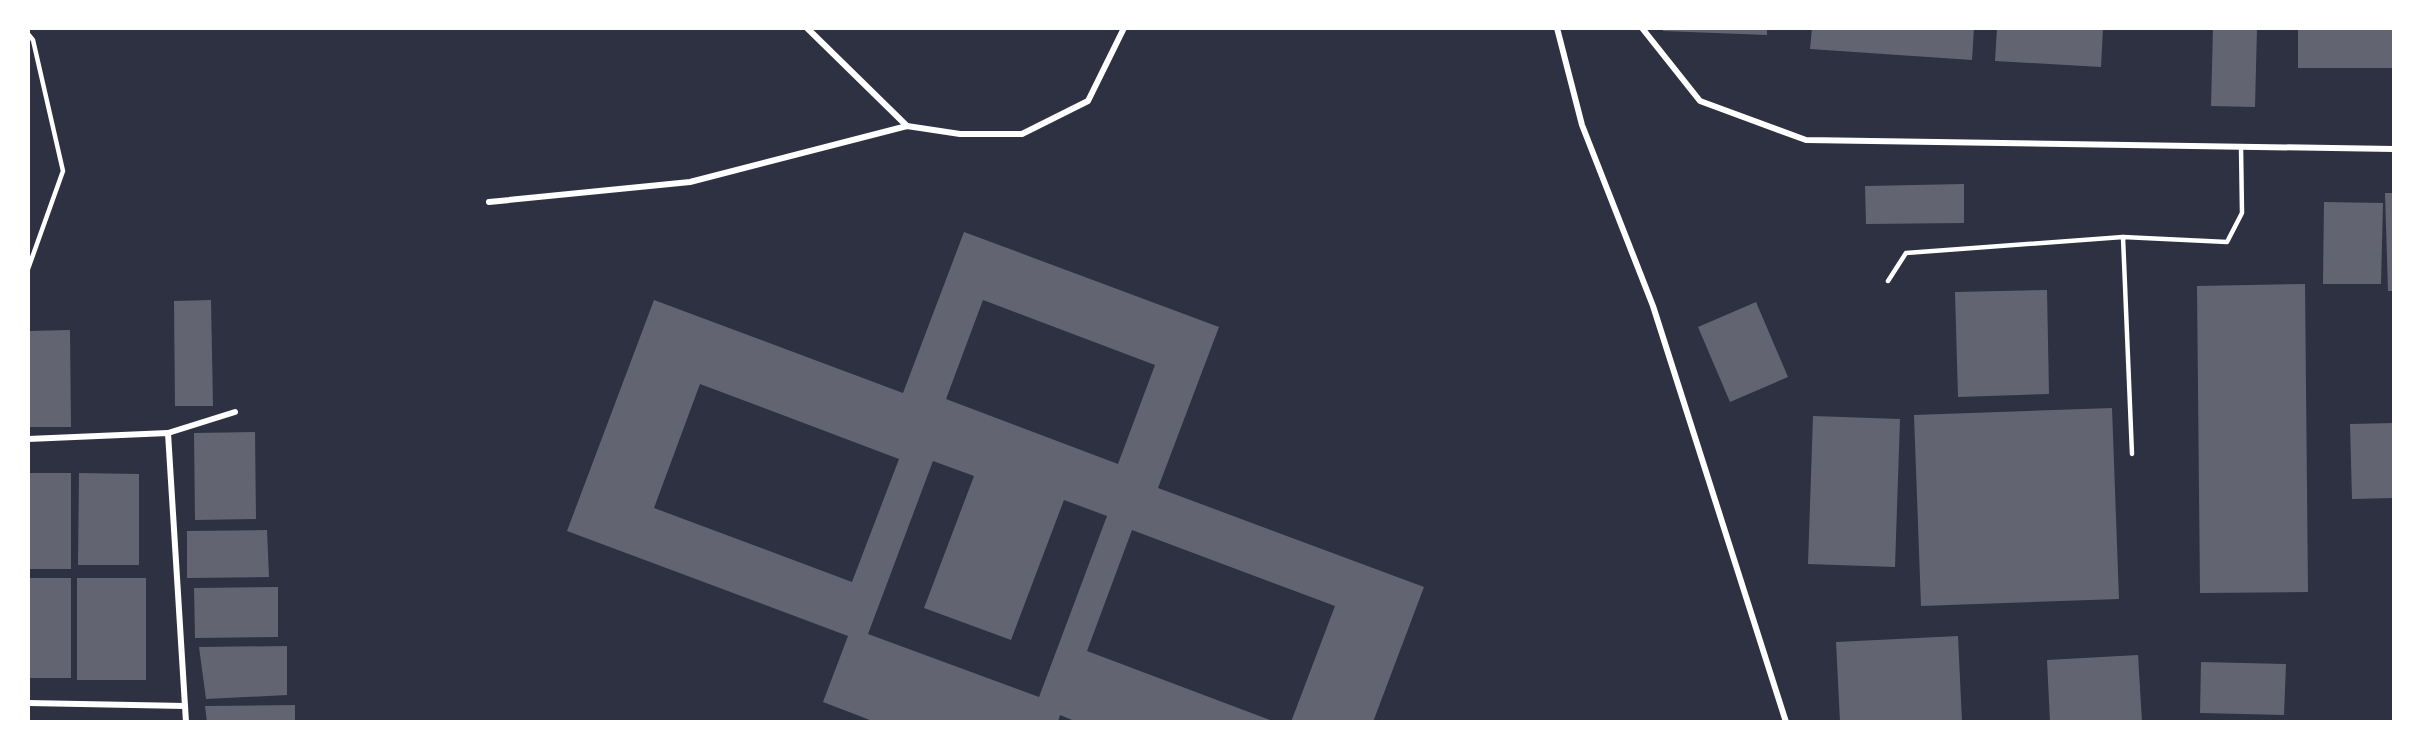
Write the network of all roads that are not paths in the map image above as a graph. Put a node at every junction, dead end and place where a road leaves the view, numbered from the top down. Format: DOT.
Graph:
graph roads {
  1 [pos="807,28"];
  2 [pos="1124,28"];
  3 [pos="1557,28"];
  4 [pos="1642,28"];
  5 [pos="28,34"];
  6 [pos="907,126"];
  7 [pos="2241,147"];
  8 [pos="2394,149"];
  9 [pos="489,202"];
  10 [pos="2123,237"];
  11 [pos="28,269"];
  12 [pos="1888,281"];
  13 [pos="235,412"];
  14 [pos="168,433"];
  15 [pos="28,439"];
  16 [pos="2132,454"];
  17 [pos="28,703"];
  18 [pos="185,706"];
  19 [pos="186,722"];
  20 [pos="1786,722"];
  1 -- 6 [label="street"];
  2 -- 6 [label="street"];
  3 -- 20 [label="street"];
  4 -- 7 [label="street"];
  5 -- 11 [label="lane"];
  6 -- 9 [label="street"];
  7 -- 8 [label="street"];
  7 -- 10 [label="lane"];
  10 -- 12 [label="lane"];
  10 -- 16 [label="lane"];
  13 -- 14 [label="street"];
  14 -- 15 [label="street"];
  14 -- 18 [label="street"];
  17 -- 18 [label="street"];
  18 -- 19 [label="street"];
}
